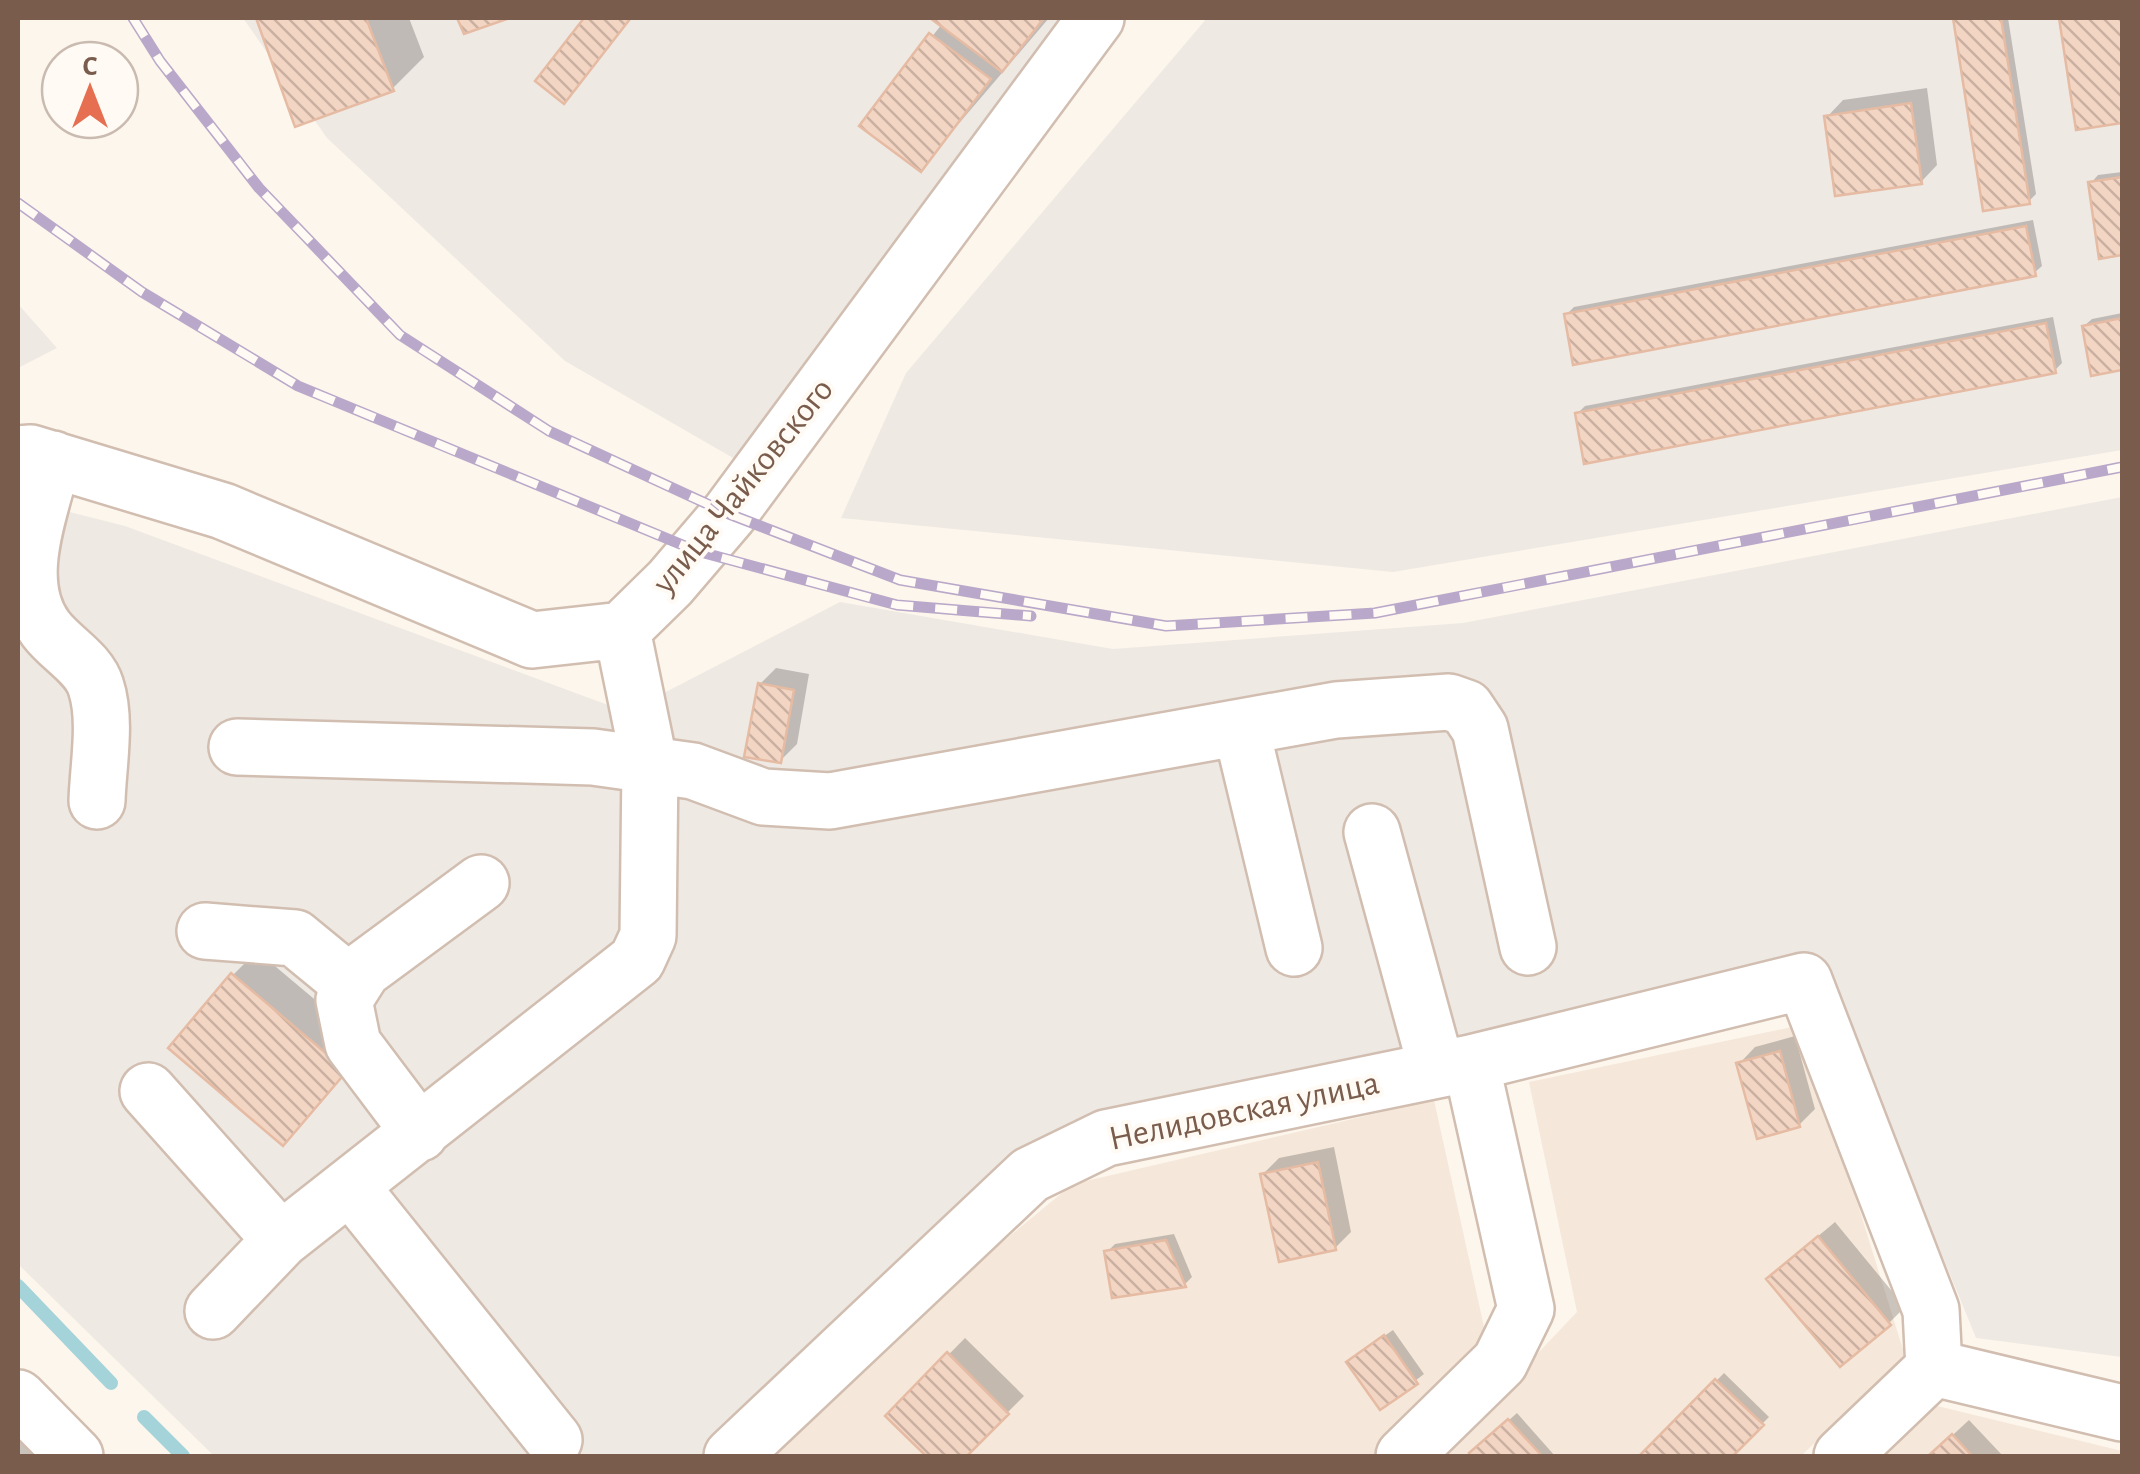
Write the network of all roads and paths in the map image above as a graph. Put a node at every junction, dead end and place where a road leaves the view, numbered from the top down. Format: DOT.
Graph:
graph roads {
  1 [pos="1096,18"];
  2 [pos="35,456"];
  3 [pos="622,630"];
  4 [pos="1240,728"];
  5 [pos="236,747"];
  6 [pos="650,766"];
  7 [pos="97,802"];
  8 [pos="1372,832"];
  9 [pos="481,883"];
  10 [pos="205,931"];
  11 [pos="1528,947"];
  12 [pos="1294,948"];
  13 [pos="352,984"];
  14 [pos="1454,1066"];
  15 [pos="148,1091"];
  16 [pos="420,1133"];
  17 [pos="350,1186"];
  18 [pos="281,1240"];
  19 [pos="213,1311"];
  20 [pos="1934,1368"];
  21 [pos="18,1398"];
  22 [pos="2122,1413"];
  23 [pos="554,1440"];
  24 [pos="76,1456"];
  25 [pos="732,1456"];
  26 [pos="1404,1456"];
  27 [pos="1842,1456"];
  1 -- 3 [label="street, улица Чайковского"];
  2 -- 3 [label="street"];
  2 -- 7 [label="street"];
  3 -- 6 [label="street"];
  4 -- 6 [label="street"];
  4 -- 11 [label="street"];
  4 -- 12 [label="street"];
  5 -- 6 [label="street"];
  6 -- 16 [label="street"];
  8 -- 14 [label="street"];
  9 -- 13 [label="street"];
  10 -- 13 [label="street"];
  13 -- 16 [label="street"];
  14 -- 20 [label="street, Нелидовская улица"];
  14 -- 25 [label="street, Нелидовская улица"];
  14 -- 26 [label="street"];
  15 -- 18 [label="street"];
  16 -- 17 [label="street"];
  17 -- 18 [label="street"];
  17 -- 23 [label="street"];
  18 -- 19 [label="street"];
  20 -- 22 [label="street"];
  20 -- 27 [label="street"];
  21 -- 24 [label="street"];
}
